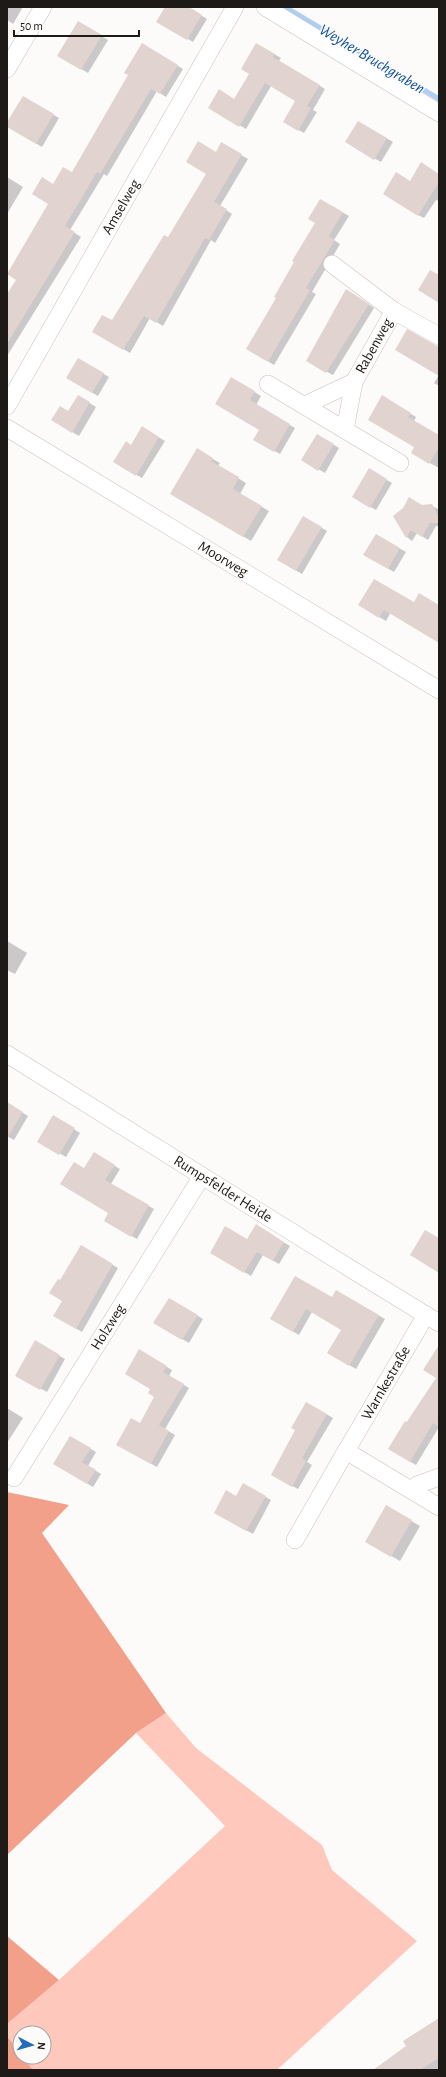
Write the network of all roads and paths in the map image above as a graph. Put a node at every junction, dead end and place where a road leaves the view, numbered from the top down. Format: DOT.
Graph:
graph roads {
  1 [pos="43,7"];
  2 [pos="235,7"];
  3 [pos="265,7"];
  4 [pos="7,69"];
  5 [pos="439,114"];
  6 [pos="332,264"];
  7 [pos="394,311"];
  8 [pos="439,336"];
  9 [pos="354,382"];
  10 [pos="268,384"];
  11 [pos="305,405"];
  12 [pos="7,406"];
  13 [pos="7,428"];
  14 [pos="345,430"];
  15 [pos="400,462"];
  16 [pos="439,690"];
  17 [pos="7,1054"];
  18 [pos="202,1176"];
  19 [pos="432,1319"];
  20 [pos="346,1451"];
  21 [pos="439,1477"];
  22 [pos="14,1478"];
  23 [pos="413,1490"];
  24 [pos="439,1507"];
  25 [pos="295,1540"];
  1 -- 4 [label="street"];
  2 -- 12 [label="street, Amselweg"];
  3 -- 5 [label="street"];
  6 -- 7 [label="street, Rabenweg"];
  7 -- 8 [label="street, Rabenweg"];
  7 -- 9 [label="street, Rabenweg"];
  9 -- 11 [label="street, Rabenweg"];
  9 -- 14 [label="street, Rabenweg"];
  10 -- 11 [label="street"];
  11 -- 14 [label="street"];
  13 -- 16 [label="street, Moorweg"];
  14 -- 15 [label="street"];
  17 -- 18 [label="street, Rumpsfelder Heide"];
  18 -- 19 [label="street, Rumpsfelder Heide"];
  18 -- 22 [label="street, Holzweg"];
  19 -- 20 [label="street, Warnkestraße"];
  20 -- 23 [label="street"];
  20 -- 25 [label="street, Warnkestraße"];
  21 -- 23 [label="street"];
  23 -- 24 [label="street"];
}
